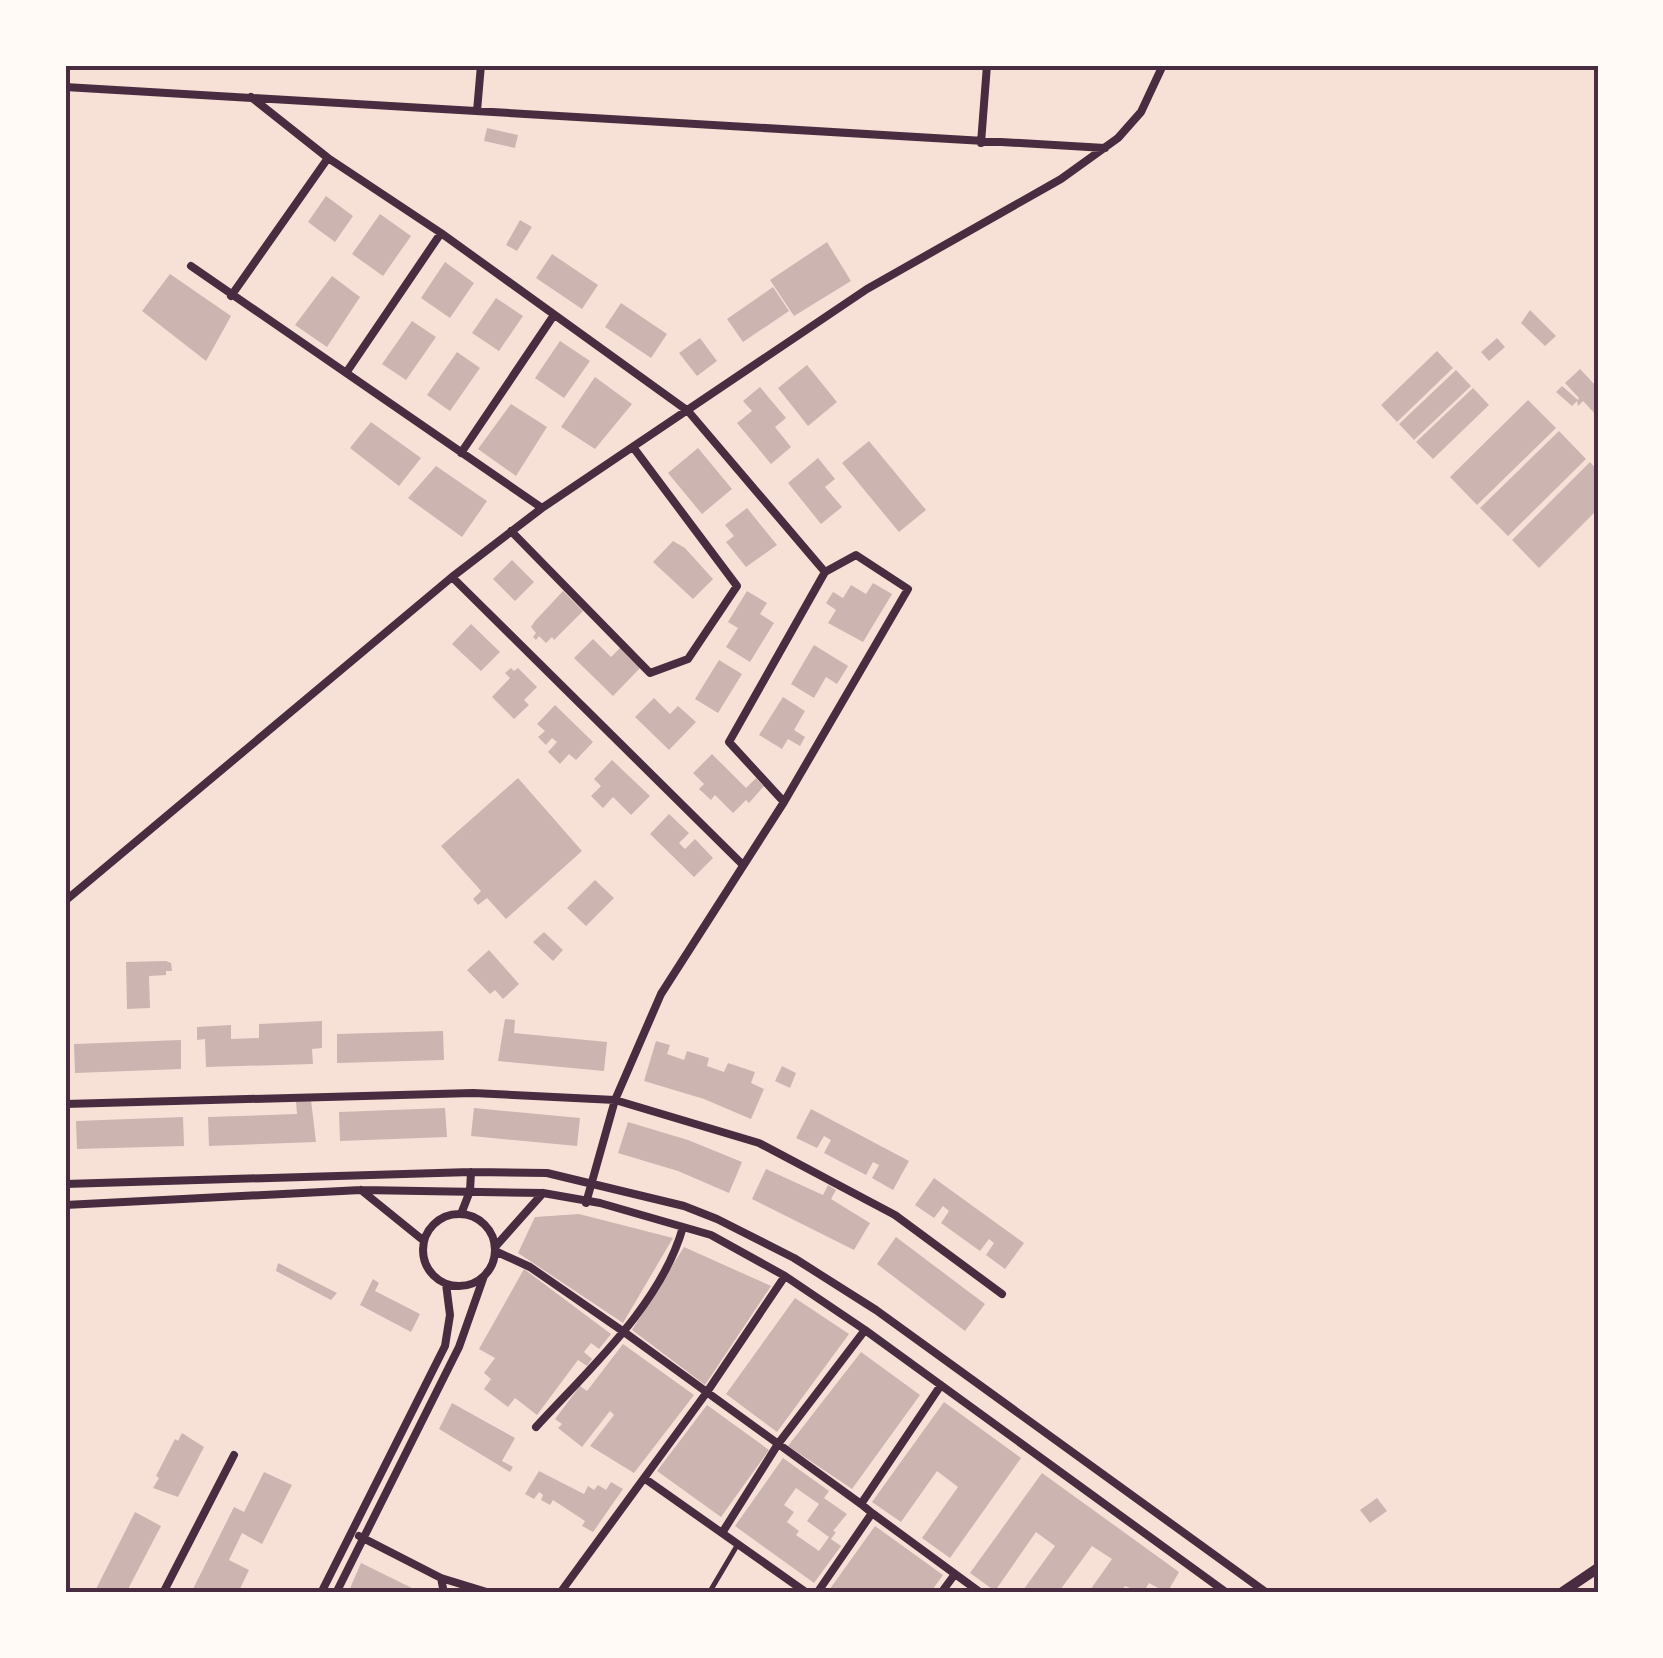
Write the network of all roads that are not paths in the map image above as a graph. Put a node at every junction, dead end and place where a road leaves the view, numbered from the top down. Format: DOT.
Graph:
graph roads {
  1 [pos="481,65"];
  2 [pos="986,65"];
  3 [pos="1163,65"];
  4 [pos="65,87"];
  5 [pos="250,97"];
  6 [pos="477,112"];
  7 [pos="981,142"];
  8 [pos="1104,148"];
  9 [pos="328,158"];
  10 [pos="441,233"];
  11 [pos="191,266"];
  12 [pos="231,296"];
  13 [pos="554,315"];
  14 [pos="346,373"];
  15 [pos="688,411"];
  16 [pos="633,447"];
  17 [pos="460,452"];
  18 [pos="542,508"];
  19 [pos="511,531"];
  20 [pos="825,572"];
  21 [pos="452,577"];
  22 [pos="784,802"];
  23 [pos="744,865"];
  24 [pos="65,901"];
  25 [pos="615,1100"];
  26 [pos="65,1104"];
  27 [pos="471,1172"];
  28 [pos="65,1184"];
  29 [pos="590,1184"];
  30 [pos="362,1190"];
  31 [pos="470,1190"];
  32 [pos="544,1193"];
  33 [pos="586,1203"];
  34 [pos="65,1205"];
  35 [pos="462,1214"];
  36 [pos="683,1226"];
  37 [pos="424,1240"];
  38 [pos="495,1249"];
  39 [pos="484,1276"];
  40 [pos="784,1276"];
  41 [pos="446,1284"];
  42 [pos="1002,1294"];
  43 [pos="865,1330"];
  44 [pos="624,1332"];
  45 [pos="941,1385"];
  46 [pos="707,1392"];
  47 [pos="536,1428"];
  48 [pos="778,1444"];
  49 [pos="234,1455"];
  50 [pos="644,1478"];
  51 [pos="860,1504"];
  52 [pos="872,1513"];
  53 [pos="352,1530"];
  54 [pos="722,1533"];
  55 [pos="362,1538"];
  56 [pos="738,1544"];
  57 [pos="1598,1568"];
  58 [pos="954,1574"];
  59 [pos="441,1578"];
  60 [pos="163,1593"];
  61 [pos="321,1593"];
  62 [pos="336,1593"];
  63 [pos="444,1593"];
  64 [pos="490,1593"];
  65 [pos="560,1593"];
  66 [pos="710,1593"];
  67 [pos="806,1593"];
  68 [pos="817,1593"];
  69 [pos="941,1593"];
  70 [pos="981,1593"];
  71 [pos="1227,1593"];
  72 [pos="1267,1593"];
  73 [pos="1561,1593"];
  1 -- 6 [label="street"];
  2 -- 7 [label="street"];
  3 -- 8 [label="street"];
  4 -- 5 [label="street"];
  5 -- 6 [label="street"];
  5 -- 9 [label="street"];
  6 -- 7 [label="street"];
  7 -- 8 [label="street"];
  8 -- 15 [label="street"];
  9 -- 10 [label="street"];
  9 -- 12 [label="street"];
  10 -- 13 [label="street"];
  10 -- 14 [label="street"];
  11 -- 12 [label="street"];
  12 -- 14 [label="street"];
  13 -- 15 [label="street"];
  13 -- 17 [label="street"];
  14 -- 17 [label="street"];
  15 -- 16 [label="street"];
  15 -- 20 [label="street"];
  16 -- 18 [label="street"];
  16 -- 19 [label="street"];
  17 -- 18 [label="street"];
  18 -- 19 [label="street"];
  19 -- 21 [label="street"];
  20 -- 22 [label="street"];
  20 -- 22 [label="street"];
  21 -- 23 [label="street"];
  21 -- 24 [label="street"];
  22 -- 23 [label="street"];
  23 -- 25 [label="street"];
  25 -- 26 [label="street"];
  25 -- 29 [label="street"];
  25 -- 42 [label="street"];
  27 -- 28 [label="street"];
  27 -- 29 [label="street"];
  27 -- 31 [label="street"];
  29 -- 33 [label="street"];
  29 -- 72 [label="street"];
  30 -- 31 [label="street"];
  30 -- 34 [label="street"];
  30 -- 37 [label="street"];
  31 -- 32 [label="street"];
  31 -- 35 [label="street"];
  32 -- 33 [label="street"];
  32 -- 38 [label="street"];
  33 -- 36 [label="street"];
  35 -- 37 [label="street"];
  35 -- 38 [label="street"];
  36 -- 40 [label="street"];
  36 -- 44 [label="street"];
  37 -- 41 [label="street"];
  38 -- 39 [label="street"];
  38 -- 44 [label="street"];
  39 -- 41 [label="street"];
  39 -- 55 [label="street"];
  40 -- 43 [label="street"];
  40 -- 46 [label="street"];
  41 -- 53 [label="street"];
  43 -- 45 [label="street"];
  43 -- 48 [label="street"];
  44 -- 46 [label="street"];
  44 -- 47 [label="street"];
  45 -- 51 [label="street"];
  45 -- 71 [label="street"];
  46 -- 48 [label="street"];
  46 -- 50 [label="street"];
  48 -- 51 [label="street"];
  48 -- 54 [label="street"];
  49 -- 60 [label="street"];
  50 -- 54 [label="street"];
  50 -- 65 [label="street"];
  51 -- 52 [label="street"];
  52 -- 58 [label="street"];
  52 -- 68 [label="street"];
  53 -- 55 [label="street"];
  53 -- 61 [label="street"];
  54 -- 56 [label="street"];
  55 -- 59 [label="street"];
  55 -- 62 [label="street"];
  56 -- 66 [label="street"];
  56 -- 67 [label="street"];
  57 -- 73 [label="main road"];
  58 -- 69 [label="street"];
  58 -- 70 [label="street"];
  59 -- 63 [label="street"];
  59 -- 64 [label="street"];
}
